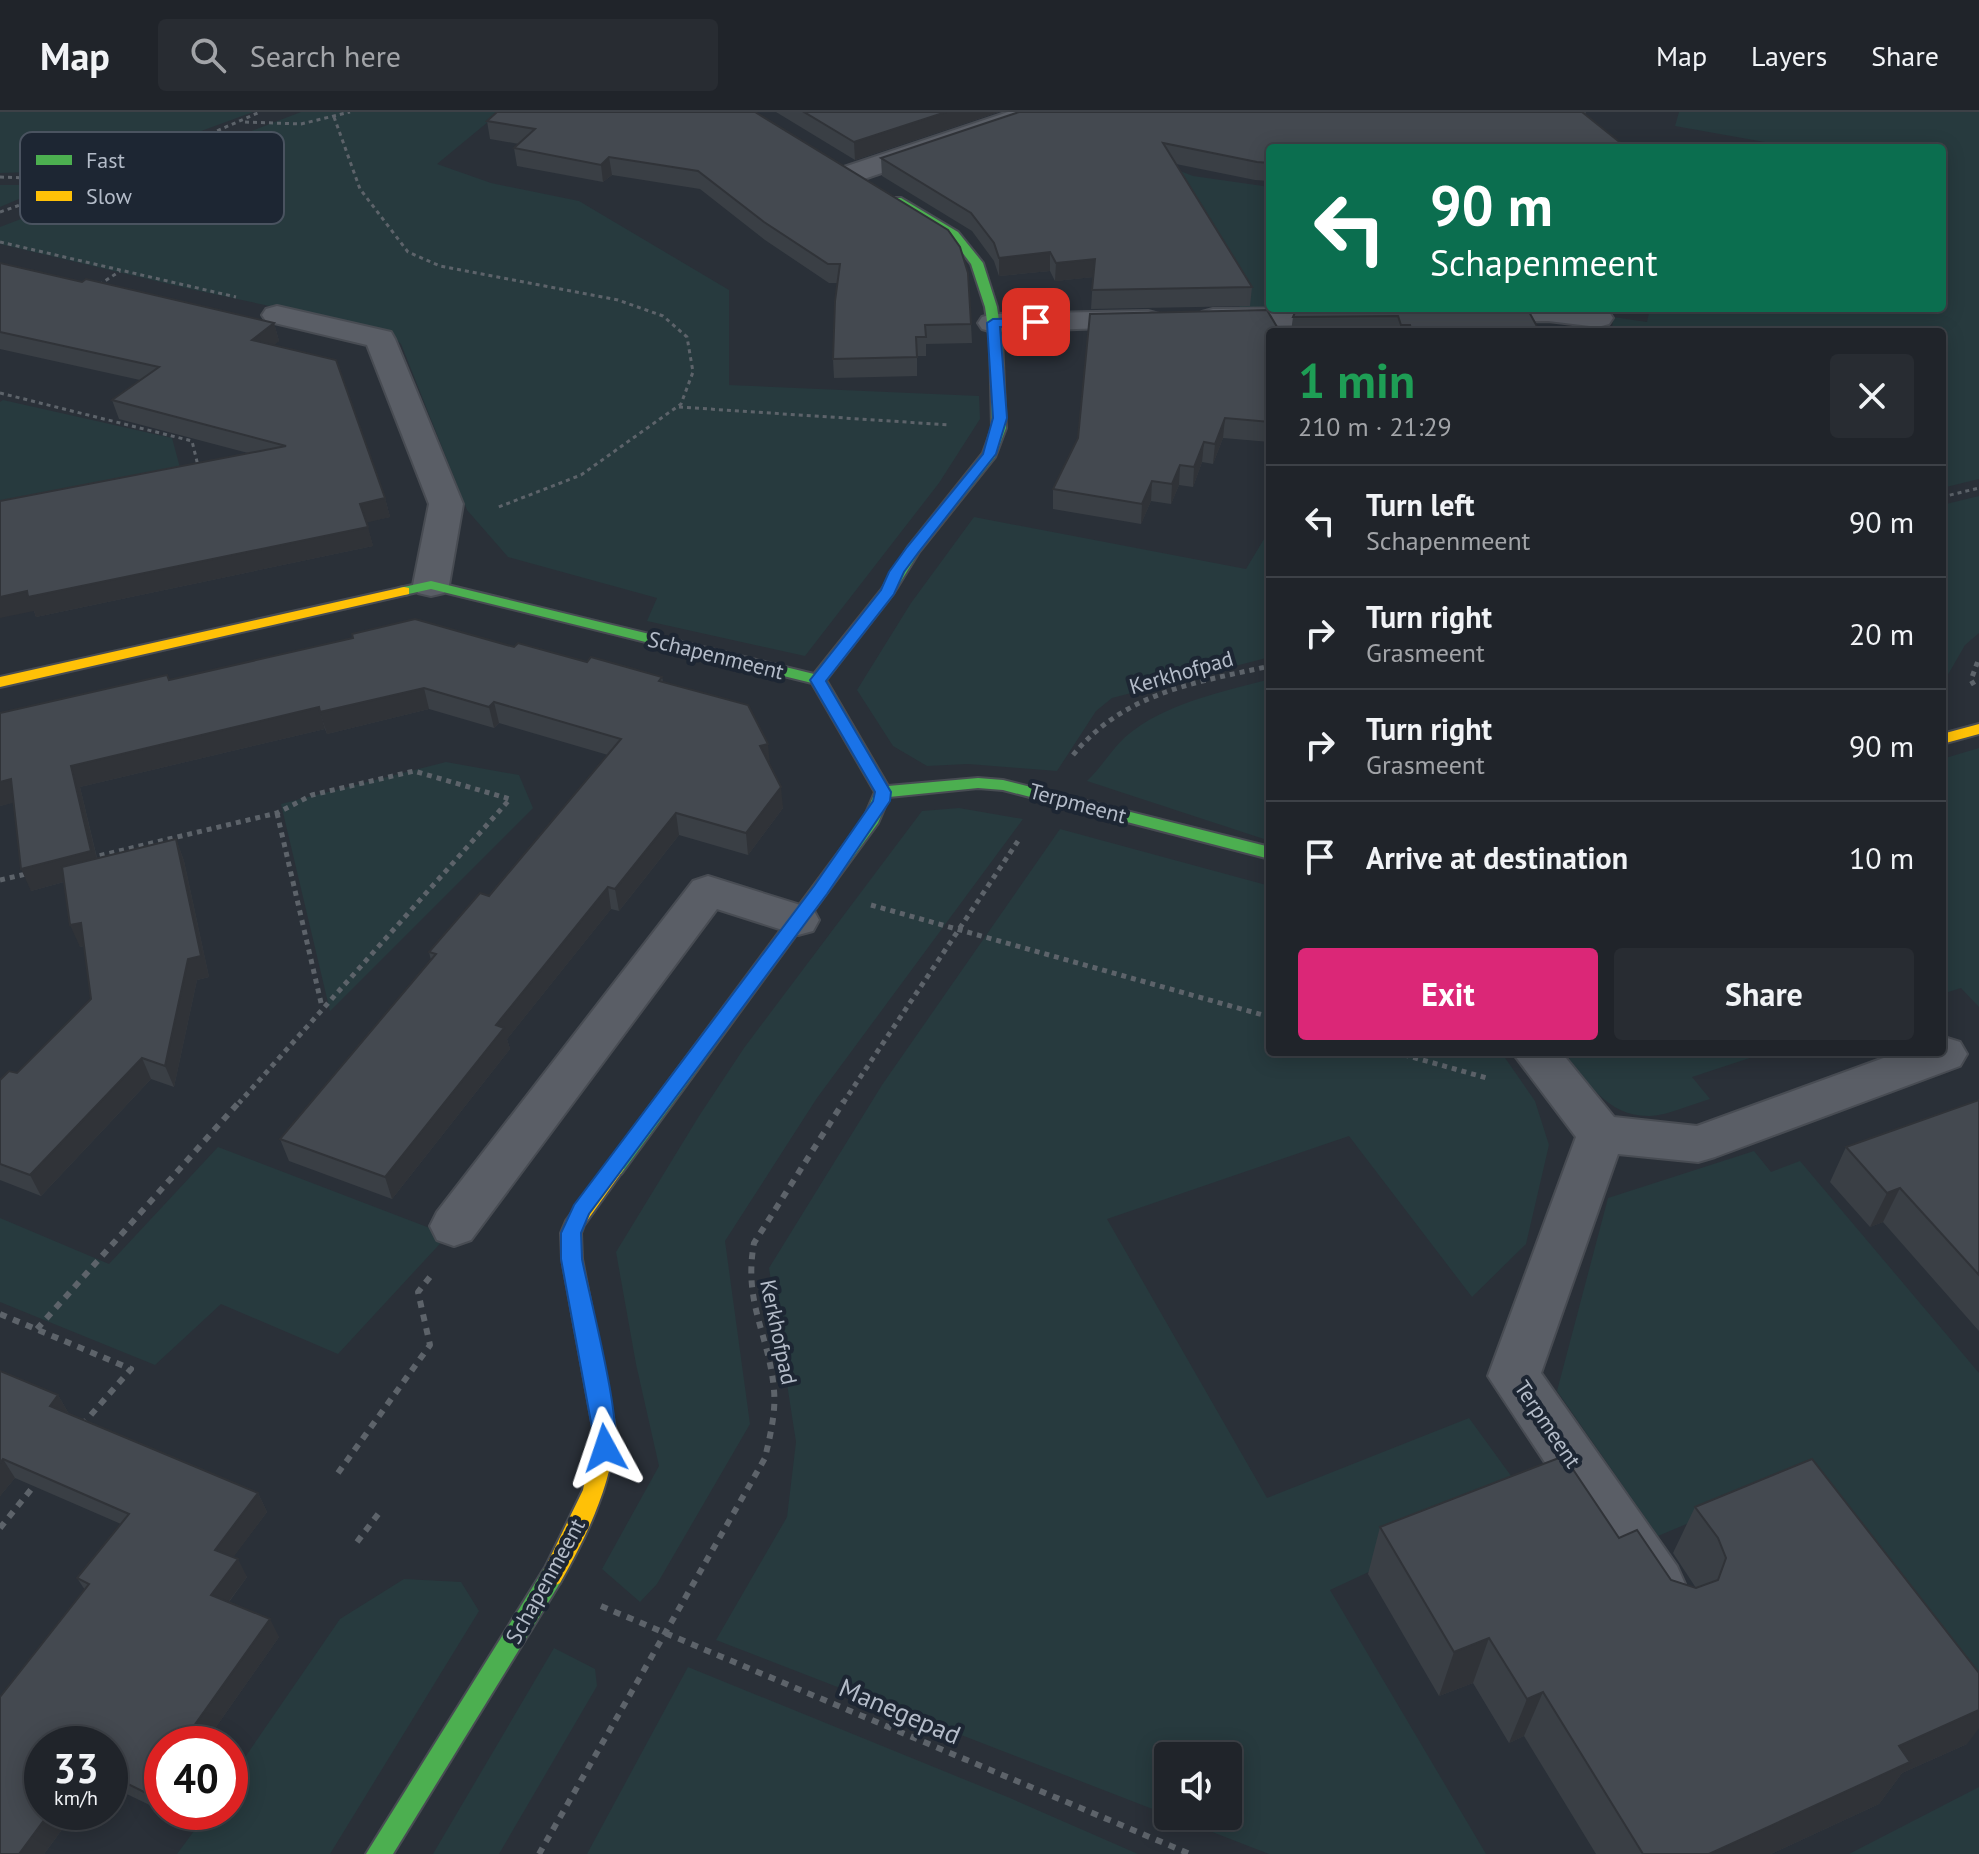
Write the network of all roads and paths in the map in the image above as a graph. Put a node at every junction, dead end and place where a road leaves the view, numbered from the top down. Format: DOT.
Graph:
graph roads {
  1 [pos="260,112"];
  2 [pos="350,112"];
  3 [pos="1034,112"];
  4 [pos="334,117"];
  5 [pos="244,122"];
  6 [pos="218,132"];
  7 [pos="0,177"];
  8 [pos="20,178"];
  9 [pos="863,179"];
  10 [pos="20,205"];
  11 [pos="0,212"];
  12 [pos="0,242"];
  13 [pos="121,270"];
  14 [pos="89,291"];
  15 [pos="240,298"];
  16 [pos="1437,314"];
  17 [pos="277,315"];
  18 [pos="1375,315"];
  19 [pos="1597,319"];
  20 [pos="993,323"];
  21 [pos="0,393"];
  22 [pos="679,407"];
  23 [pos="999,428"];
  24 [pos="201,478"];
  25 [pos="1979,488"];
  26 [pos="1946,496"];
  27 [pos="487,512"];
  28 [pos="431,585"];
  29 [pos="1979,658"];
  30 [pos="1266,667"];
  31 [pos="818,680"];
  32 [pos="0,682"];
  33 [pos="1979,693"];
  34 [pos="1979,729"];
  35 [pos="1946,738"];
  36 [pos="1073,755"];
  37 [pos="883,792"];
  38 [pos="277,813"];
  39 [pos="1020,838"];
  40 [pos="1266,852"];
  41 [pos="75,862"];
  42 [pos="30,873"];
  43 [pos="0,880"];
  44 [pos="863,902"];
  45 [pos="798,920"];
  46 [pos="956,929"];
  47 [pos="322,1008"];
  48 [pos="1266,1016"];
  49 [pos="1429,1056"];
  50 [pos="1939,1056"];
  51 [pos="1516,1066"];
  52 [pos="1601,1134"];
  53 [pos="454,1226"];
  54 [pos="434,1271"];
  55 [pos="0,1314"];
  56 [pos="37,1329"];
  57 [pos="76,1432"];
  58 [pos="338,1473"];
  59 [pos="38,1480"];
  60 [pos="382,1509"];
  61 [pos="0,1528"];
  62 [pos="357,1542"];
  63 [pos="595,1604"];
  64 [pos="1672,1605"];
  65 [pos="666,1633"];
  66 [pos="379,1854"];
  67 [pos="539,1854"];
  68 [pos="1190,1854"];
  1 -- 5 [label="path"];
  2 -- 4 [label="path"];
  3 -- 9 [label="street"];
  4 -- 5 [label="path"];
  4 -- 27 [label="path"];
  5 -- 6 [label="path"];
  7 -- 8 [label="path"];
  9 -- 20 [label="street"];
  10 -- 11 [label="path"];
  12 -- 13 [label="path"];
  13 -- 14 [label="path"];
  13 -- 15 [label="path"];
  16 -- 19 [label="street"];
  17 -- 28 [label="street"];
  18 -- 20 [label="street"];
  20 -- 23 [label="street"];
  21 -- 24 [label="path"];
  22 -- 23 [label="path"];
  23 -- 31 [label="street"];
  25 -- 26 [label="path"];
  28 -- 31 [label="street, Schapenmeent"];
  28 -- 32 [label="street, Schapenmeent"];
  29 -- 33 [label="path"];
  30 -- 36 [label="path, Kerkhofpad"];
  31 -- 37 [label="street"];
  34 -- 35 [label="street"];
  37 -- 40 [label="street, Terpmeent"];
  37 -- 45 [label="street, Schapenmeent"];
  38 -- 41 [label="path"];
  38 -- 47 [label="path"];
  38 -- 47 [label="path"];
  39 -- 46 [label="path, Kerkhofpad"];
  42 -- 43 [label="path"];
  44 -- 46 [label="path"];
  45 -- 53 [label="street"];
  45 -- 66 [label="street, Schapenmeent"];
  46 -- 48 [label="path"];
  46 -- 65 [label="path, Kerkhofpad"];
  47 -- 56 [label="path"];
  49 -- 51 [label="path"];
  50 -- 52 [label="street"];
  51 -- 52 [label="street"];
  52 -- 64 [label="street, Terpmeent"];
  54 -- 58 [label="path"];
  55 -- 56 [label="path"];
  56 -- 57 [label="path"];
  59 -- 61 [label="path"];
  60 -- 62 [label="path"];
  63 -- 65 [label="path, Manegepad"];
  65 -- 67 [label="path, Kerkhofpad"];
  65 -- 68 [label="path, Manegepad"];
}
